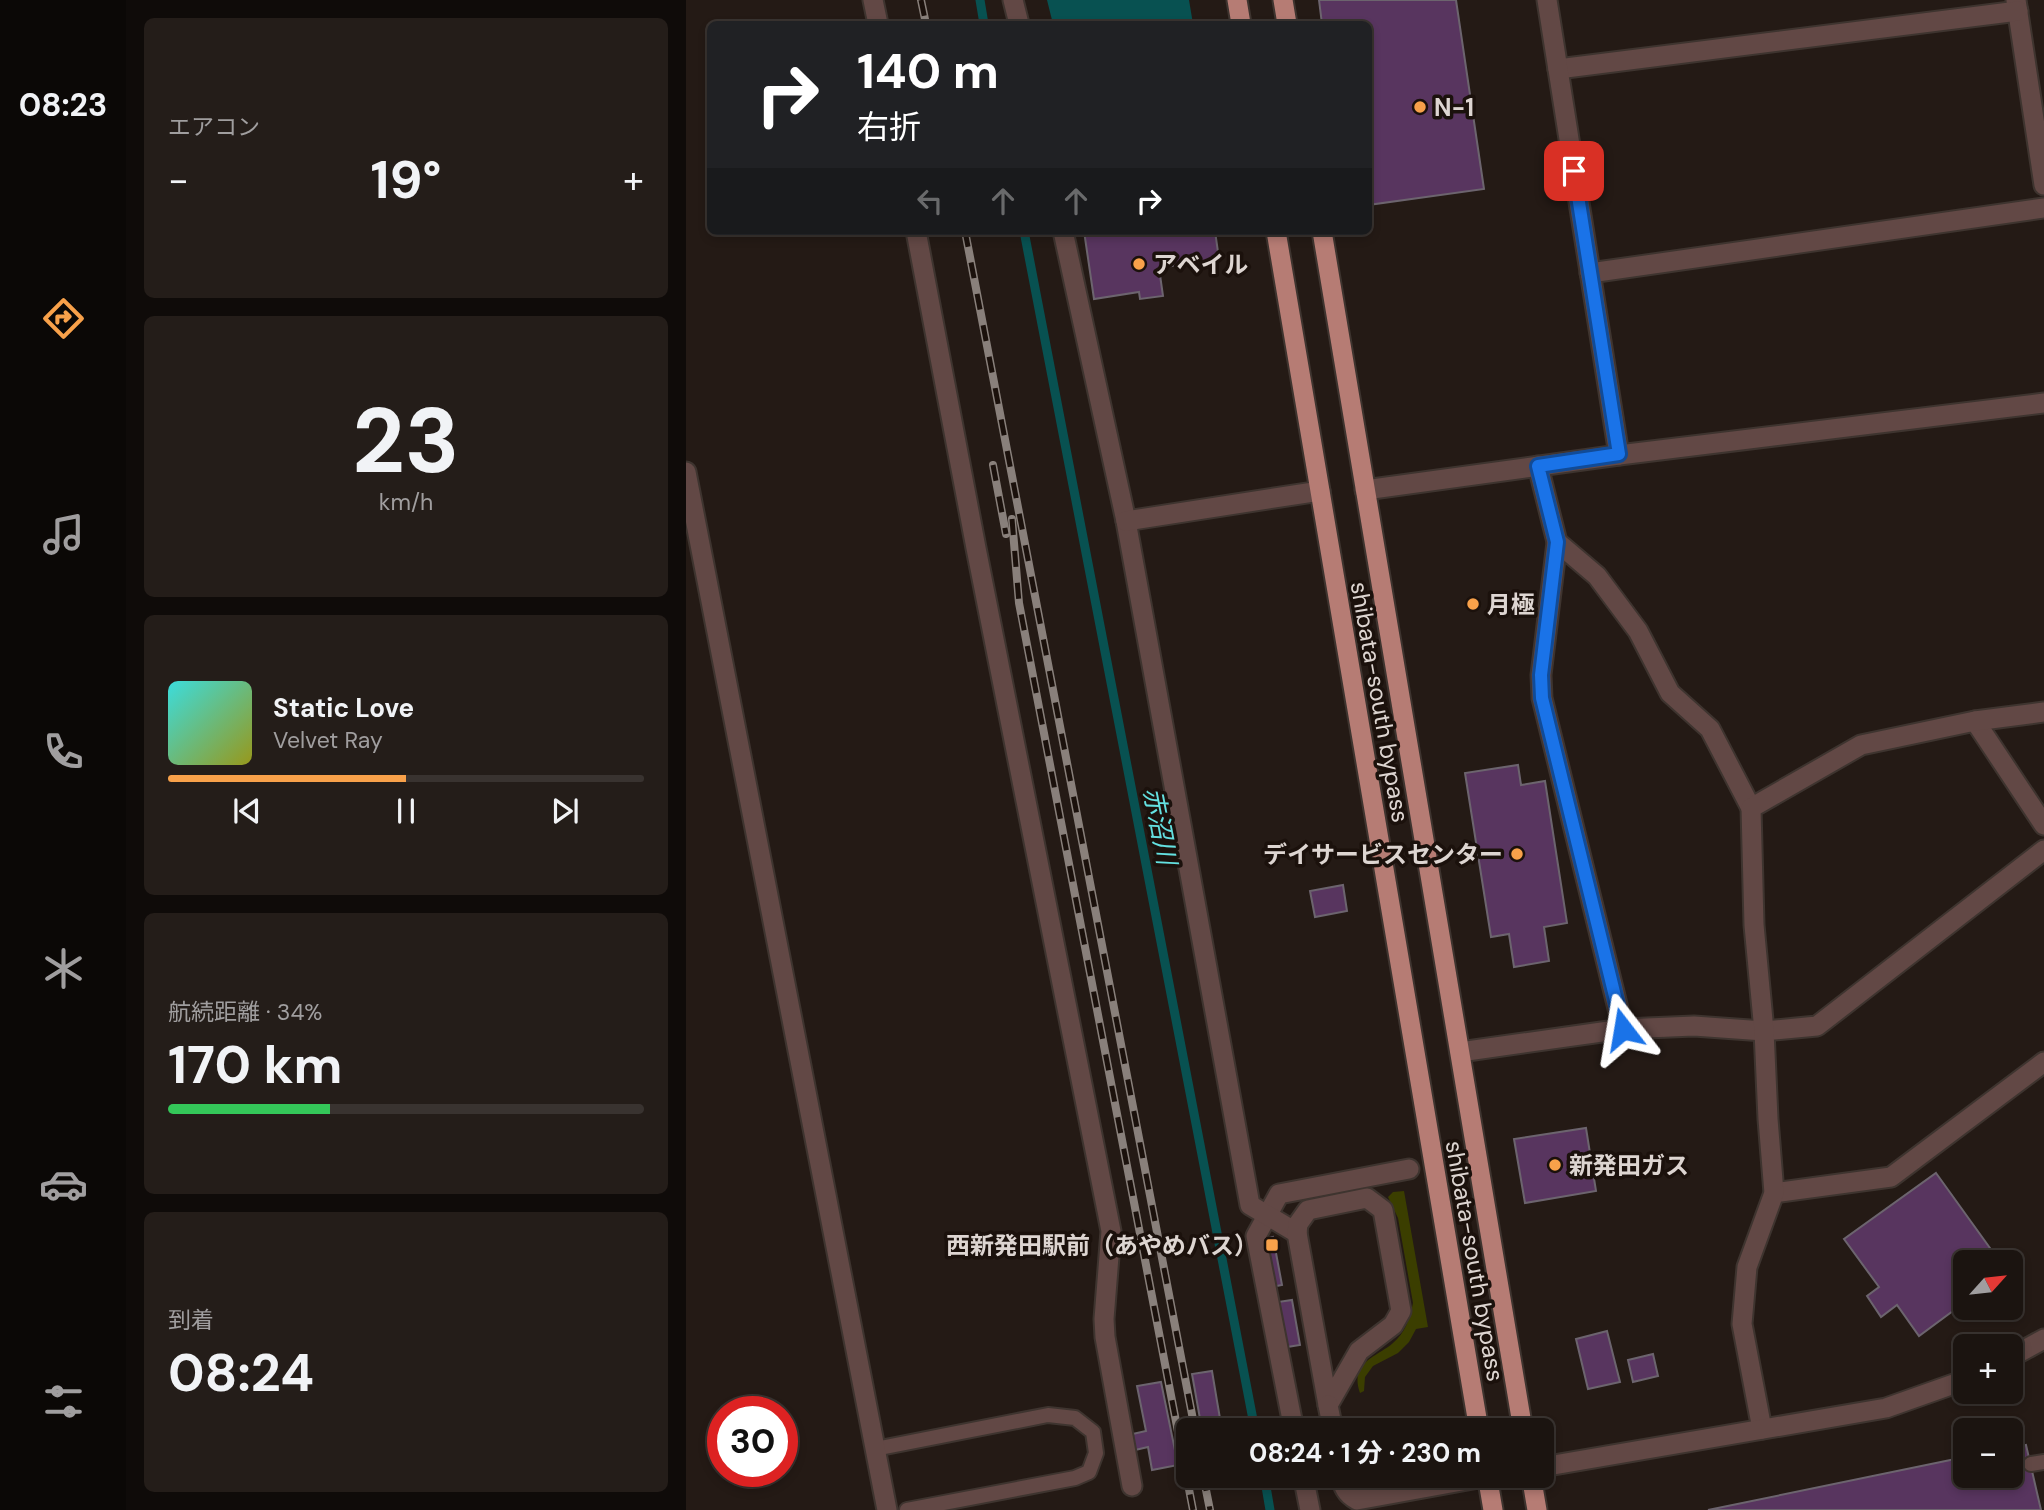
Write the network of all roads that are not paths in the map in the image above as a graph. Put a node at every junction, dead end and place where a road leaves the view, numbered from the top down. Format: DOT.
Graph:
graph roads {
  1 [pos="873,0"];
  2 [pos="1013,0"];
  3 [pos="1237,0"];
  4 [pos="1283,0"];
  5 [pos="1547,0"];
  6 [pos="2017,6"];
  7 [pos="877,21"];
  8 [pos="1017,21"];
  9 [pos="1240,21"];
  10 [pos="1286,21"];
  11 [pos="1558,69"];
  12 [pos="2044,185"];
  13 [pos="2044,208"];
  14 [pos="917,235"];
  15 [pos="1064,235"];
  16 [pos="1277,235"];
  17 [pos="1323,235"];
  18 [pos="1590,272"];
  19 [pos="2044,403"];
  20 [pos="1619,454"];
  21 [pos="1538,466"];
  22 [pos="686,472"];
  23 [pos="1365,490"];
  24 [pos="1320,491"];
  25 [pos="1126,521"];
  26 [pos="1557,542"];
  27 [pos="2044,712"];
  28 [pos="1975,721"];
  29 [pos="1751,808"];
  30 [pos="2044,825"];
  31 [pos="2044,850"];
  32 [pos="1623,1029"];
  33 [pos="1764,1031"];
  34 [pos="1460,1052"];
  35 [pos="2044,1062"];
  36 [pos="1409,1169"];
  37 [pos="1774,1193"];
  38 [pos="1297,1233"];
  39 [pos="2044,1339"];
  40 [pos="2023,1350"];
  41 [pos="1953,1384"];
  42 [pos="1328,1405"];
  43 [pos="1292,1418"];
  44 [pos="1331,1418"];
  45 [pos="1477,1418"];
  46 [pos="1521,1418"];
  47 [pos="1762,1429"];
  48 [pos="875,1449"];
  49 [pos="1554,1465"];
  50 [pos="1132,1486"];
  51 [pos="1306,1488"];
  52 [pos="1423,1488"];
  53 [pos="1490,1488"];
  54 [pos="1533,1488"];
  55 [pos="1348,1503"];
  56 [pos="887,1510"];
  57 [pos="907,1510"];
  58 [pos="1310,1510"];
  59 [pos="1493,1510"];
  60 [pos="1537,1510"];
  1 -- 7 [label="street"];
  2 -- 8 [label="street"];
  3 -- 9 [label="highway"];
  4 -- 10 [label="highway"];
  5 -- 11 [label="street"];
  6 -- 11 [label="street"];
  6 -- 12 [label="street"];
  11 -- 18 [label="street"];
  13 -- 18 [label="street"];
  14 -- 50 [label="street"];
  15 -- 25 [label="street"];
  16 -- 24 [label="highway, shibata-south bypass"];
  17 -- 23 [label="highway, shibata-south bypass"];
  18 -- 20 [label="street"];
  19 -- 20 [label="street"];
  20 -- 21 [label="street"];
  21 -- 23 [label="street"];
  21 -- 26 [label="street"];
  22 -- 48 [label="street"];
  23 -- 34 [label="highway, shibata-south bypass"];
  24 -- 25 [label="street"];
  24 -- 45 [label="highway, shibata-south bypass"];
  25 -- 38 [label="street"];
  26 -- 29 [label="street"];
  26 -- 32 [label="street"];
  27 -- 28 [label="street"];
  28 -- 29 [label="street"];
  28 -- 30 [label="street"];
  29 -- 33 [label="street"];
  31 -- 33 [label="street"];
  32 -- 33 [label="street"];
  32 -- 34 [label="street"];
  33 -- 37 [label="street"];
  34 -- 46 [label="highway, shibata-south bypass"];
  35 -- 37 [label="street"];
  36 -- 43 [label="street"];
  37 -- 47 [label="street"];
  38 -- 42 [label="street"];
  38 -- 42 [label="street"];
  39 -- 40 [label="street"];
  41 -- 47 [label="street"];
  42 -- 44 [label="street"];
  47 -- 49 [label="street"];
  48 -- 56 [label="street"];
  48 -- 57 [label="lane"];
  51 -- 58 [label="street"];
  52 -- 55 [label="street"];
  53 -- 59 [label="highway"];
  54 -- 60 [label="highway"];
}
